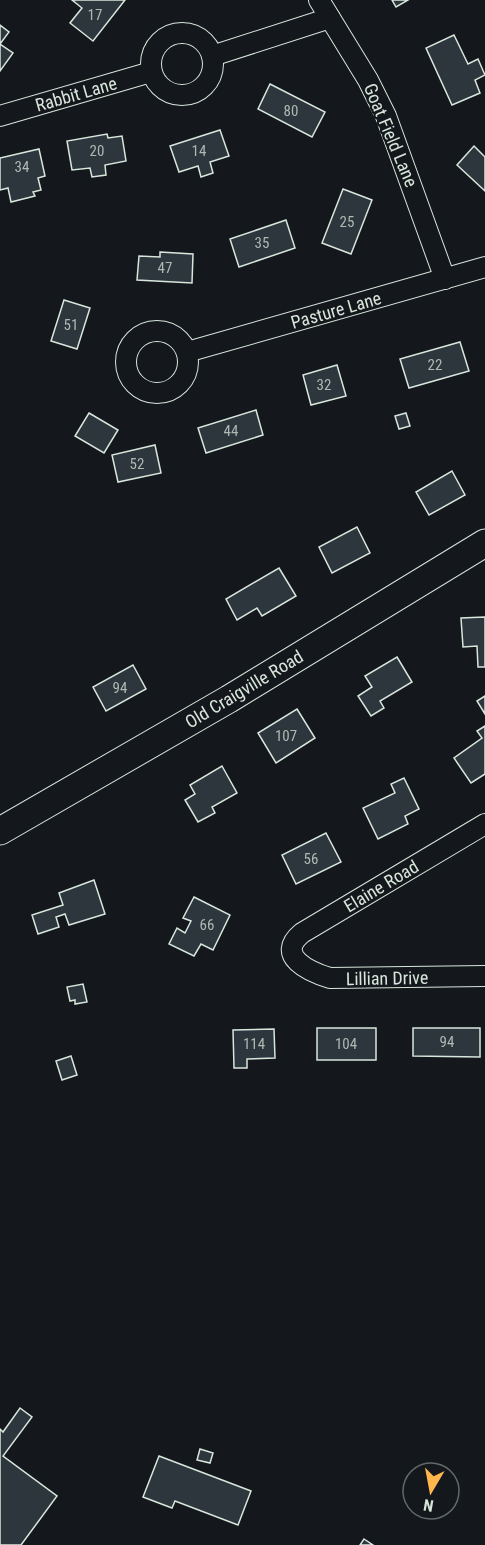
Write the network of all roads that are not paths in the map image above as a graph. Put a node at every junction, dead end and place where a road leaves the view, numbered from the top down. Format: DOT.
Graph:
graph roads {
  1 [pos="319,0"];
  2 [pos="330,18"];
  3 [pos="212,56"];
  4 [pos="152,72"];
  5 [pos="0,116"];
  6 [pos="485,267"];
  7 [pos="445,279"];
  8 [pos="187,352"];
  9 [pos="485,543"];
  10 [pos="485,824"];
  11 [pos="0,831"];
  12 [pos="294,958"];
  13 [pos="485,976"];
  1 -- 2 [label="street, Goat Field Lane"];
  2 -- 3 [label="street"];
  2 -- 7 [label="street, Goat Field Lane"];
  3 -- 4 [label="street"];
  3 -- 4 [label="street"];
  4 -- 5 [label="street, Rabbit Lane"];
  6 -- 7 [label="street, Pasture Lane"];
  7 -- 8 [label="street, Pasture Lane"];
  9 -- 11 [label="street, Old Craigville Road"];
  10 -- 12 [label="street, Elaine Road"];
  12 -- 13 [label="street, Lillian Drive"];
}
